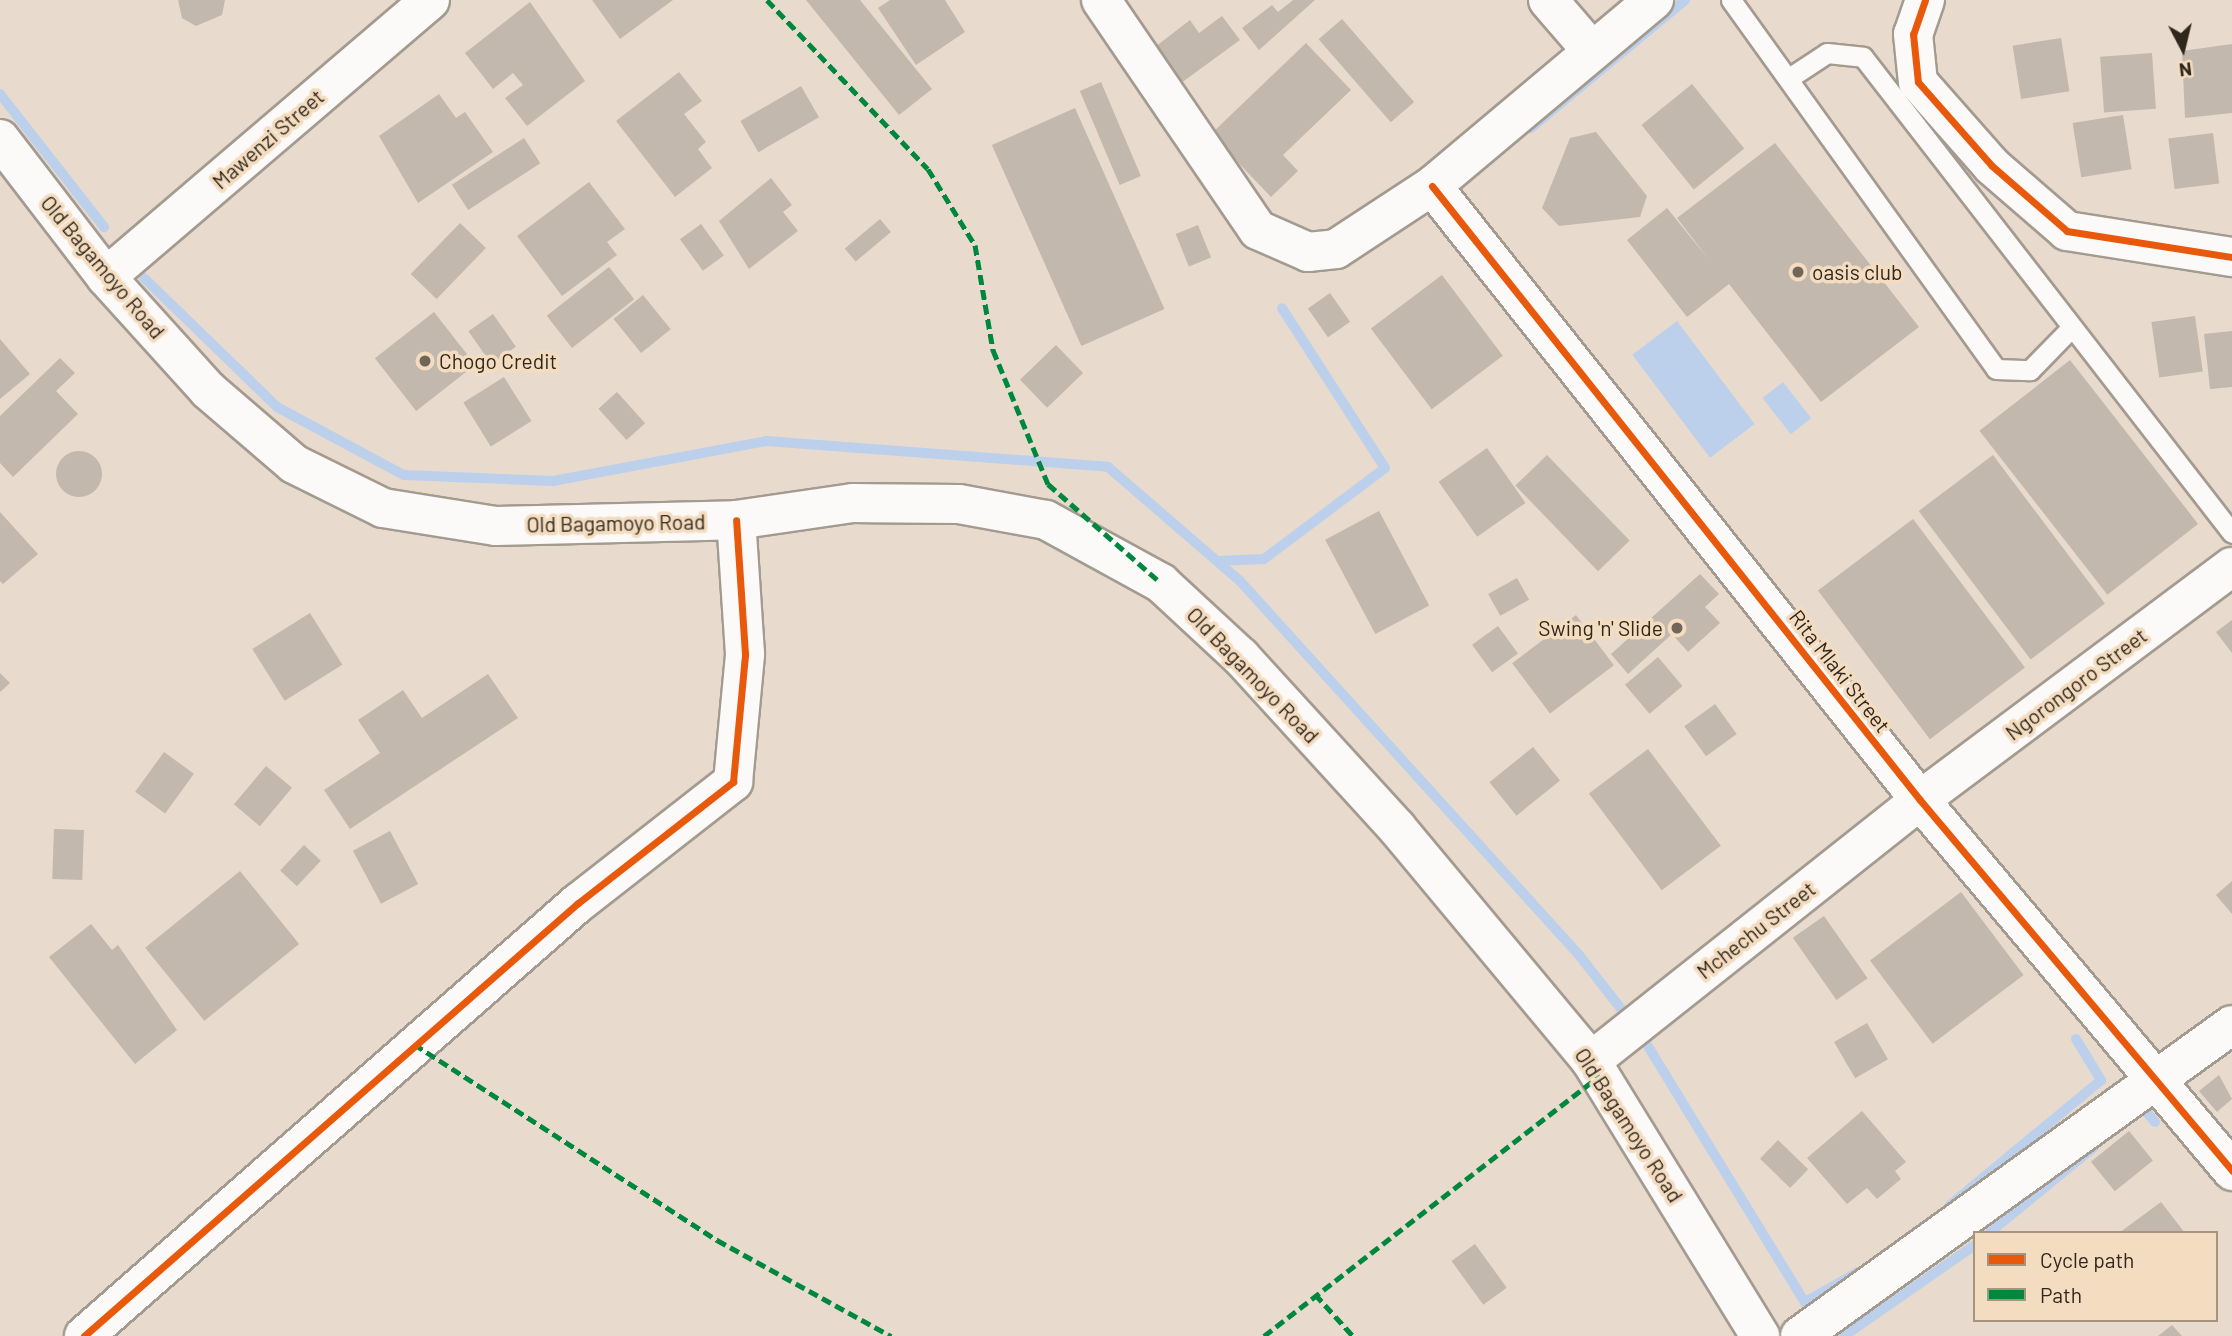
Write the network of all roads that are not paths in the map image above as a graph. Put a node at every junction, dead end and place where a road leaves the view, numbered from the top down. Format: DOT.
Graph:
graph roads {
  1 [pos="430,0"];
  2 [pos="1101,0"];
  3 [pos="1548,0"];
  4 [pos="1654,0"];
  5 [pos="1731,0"];
  6 [pos="1924,0"];
  7 [pos="1592,51"];
  8 [pos="1789,78"];
  9 [pos="0,139"];
  10 [pos="1432,186"];
  11 [pos="2232,257"];
  12 [pos="106,277"];
  13 [pos="2072,327"];
  14 [pos="736,520"];
  15 [pos="2232,533"];
  16 [pos="2232,567"];
  17 [pos="1920,800"];
  18 [pos="2232,1025"];
  19 [pos="1591,1061"];
  20 [pos="2160,1082"];
  21 [pos="2232,1171"];
  22 [pos="84,1336"];
  23 [pos="1760,1336"];
  24 [pos="1800,1336"];
  1 -- 12 [label="street, Mawenzi Street"];
  2 -- 10 [label="street"];
  3 -- 7 [label="street"];
  4 -- 7 [label="street"];
  5 -- 8 [label="lane"];
  6 -- 11 [label="street"];
  7 -- 10 [label="street"];
  8 -- 13 [label="lane"];
  8 -- 13 [label="lane"];
  9 -- 12 [label="street, Old Bagamoyo Road"];
  10 -- 17 [label="street, Rita Mlaki Street"];
  12 -- 14 [label="street, Old Bagamoyo Road"];
  13 -- 15 [label="lane"];
  14 -- 19 [label="street, Old Bagamoyo Road"];
  14 -- 22 [label="street"];
  16 -- 17 [label="street, Ngorongoro Street"];
  17 -- 19 [label="street, Mchechu Street"];
  17 -- 20 [label="street, Rita Mlaki Street"];
  18 -- 20 [label="street"];
  19 -- 23 [label="street, Old Bagamoyo Road"];
  20 -- 21 [label="street, Rita Mlaki Street"];
  20 -- 24 [label="street"];
}
